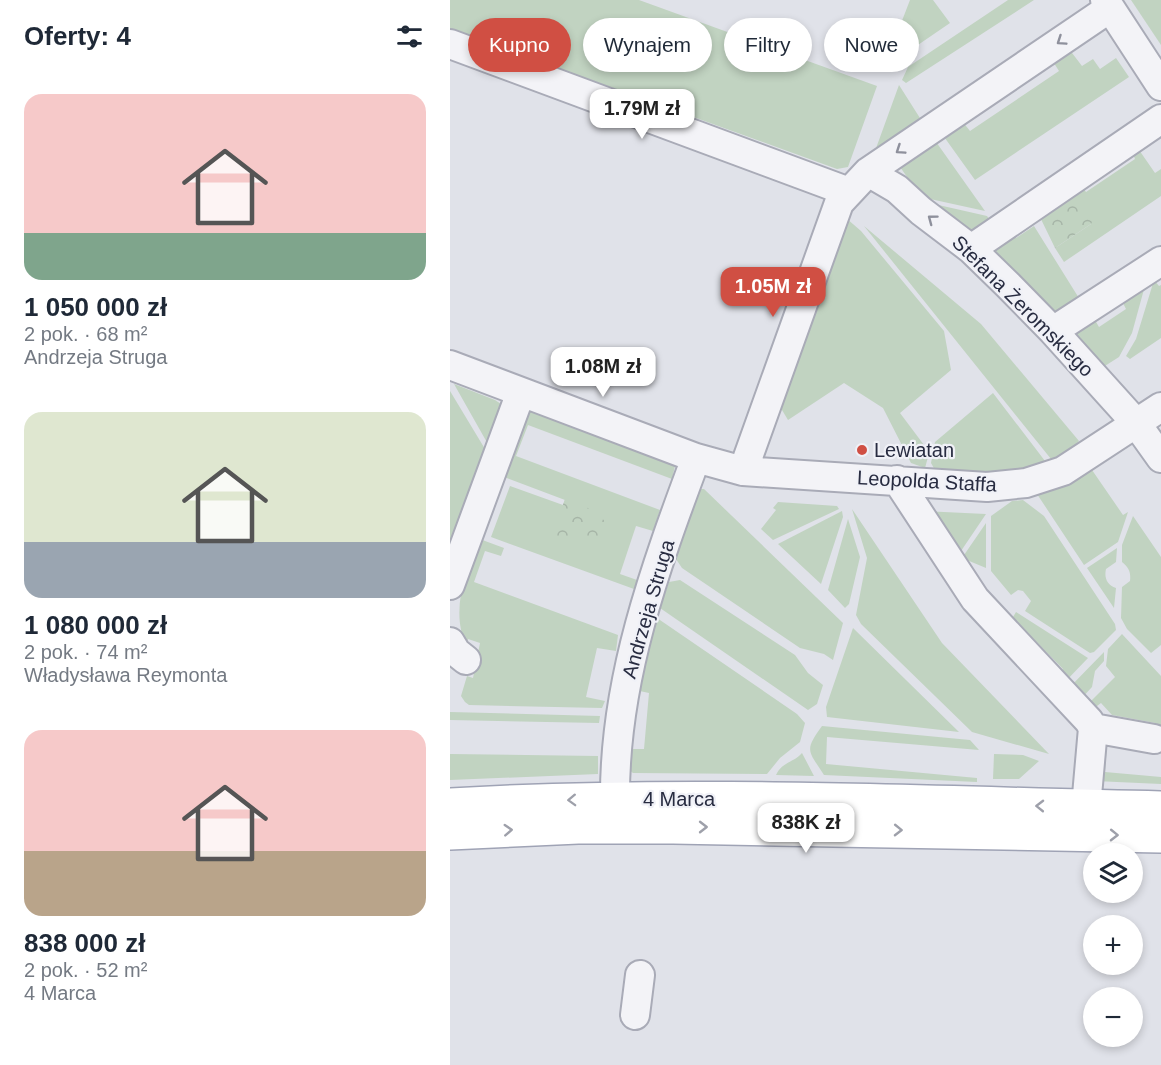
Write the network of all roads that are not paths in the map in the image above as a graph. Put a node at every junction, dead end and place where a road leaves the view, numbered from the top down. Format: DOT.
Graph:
graph roads {
  1 [pos="1107,4"];
  2 [pos="450,44"];
  3 [pos="1161,86"];
  4 [pos="1161,119"];
  5 [pos="859,182"];
  6 [pos="971,249"];
  7 [pos="1161,261"];
  8 [pos="1053,331"];
  9 [pos="450,365"];
  10 [pos="521,392"];
  11 [pos="1161,406"];
  12 [pos="1136,423"];
  13 [pos="696,458"];
  14 [pos="1161,458"];
  15 [pos="744,471"];
  16 [pos="897,480"];
  17 [pos="450,585"];
  18 [pos="1094,728"];
  19 [pos="1154,739"];
  20 [pos="615,799"];
  21 [pos="450,805"];
  22 [pos="1086,807"];
  23 [pos="1161,808"];
  24 [pos="450,833"];
  25 [pos="1161,836"];
  26 [pos="640,975"];
  27 [pos="635,1015"];
  1 -- 3 [label="street"];
  1 -- 5 [label="street, one-way"];
  2 -- 5 [label="street, Stefana Żeromskiego"];
  4 -- 6 [label="street"];
  6 -- 5 [label="street, Stefana Żeromskiego, one-way"];
  5 -- 15 [label="street"];
  6 -- 8 [label="street, Stefana Żeromskiego"];
  7 -- 8 [label="street"];
  8 -- 12 [label="street, Stefana Żeromskiego"];
  9 -- 10 [label="street, Leopolda Staffa"];
  10 -- 13 [label="street, Leopolda Staffa"];
  10 -- 17 [label="street"];
  11 -- 12 [label="street, Leopolda Staffa"];
  12 -- 14 [label="street, Stefana Żeromskiego"];
  12 -- 16 [label="street, Leopolda Staffa"];
  13 -- 15 [label="street, Leopolda Staffa"];
  13 -- 20 [label="street, Andrzeja Struga"];
  15 -- 16 [label="street, Leopolda Staffa"];
  16 -- 18 [label="street"];
  18 -- 19 [label="street"];
  18 -- 22 [label="street"];
  20 -- 21 [label="main road, 4 Marca, one-way"];
  22 -- 20 [label="main road, 4 Marca, one-way"];
  22 -- 23 [label="main road, 4 Marca"];
  24 -- 25 [label="main road, 4 Marca, one-way"];
  26 -- 27 [label="street"];
}
